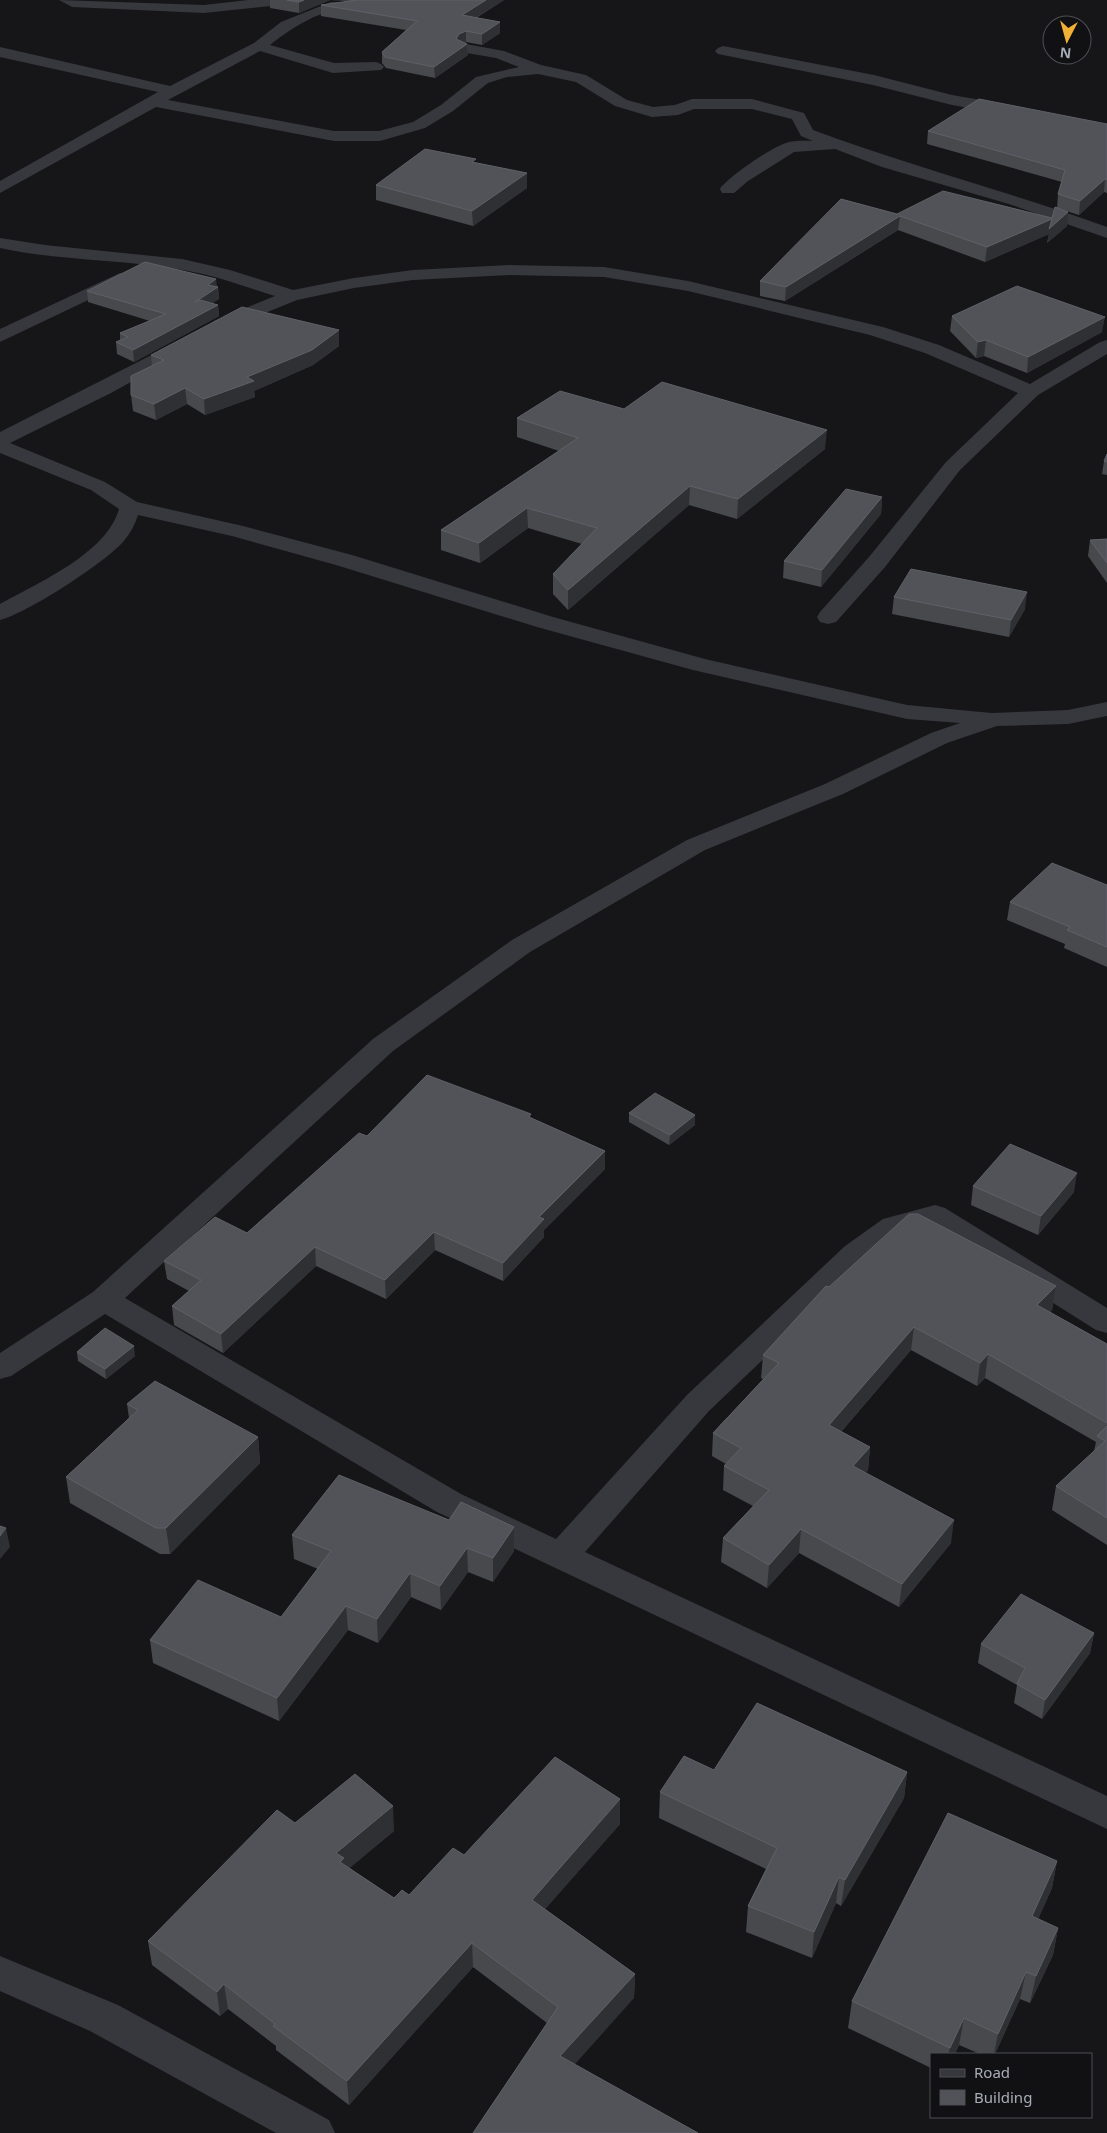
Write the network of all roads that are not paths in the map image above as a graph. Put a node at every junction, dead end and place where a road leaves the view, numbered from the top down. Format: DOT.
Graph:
graph roads {
  1 [pos="66,0"];
  2 [pos="290,0"];
  3 [pos="309,1"];
  4 [pos="226,3"];
  5 [pos="331,6"];
  6 [pos="352,7"];
  7 [pos="259,33"];
  8 [pos="466,49"];
  9 [pos="723,51"];
  10 [pos="0,52"];
  11 [pos="376,67"];
  12 [pos="538,69"];
  13 [pos="172,91"];
  14 [pos="156,102"];
  15 [pos="1028,114"];
  16 [pos="846,145"];
  17 [pos="0,188"];
  18 [pos="728,189"];
  19 [pos="1107,233"];
  20 [pos="0,243"];
  21 [pos="154,261"];
  22 [pos="292,296"];
  23 [pos="0,336"];
  24 [pos="1107,346"];
  25 [pos="1031,391"];
  26 [pos="0,440"];
  27 [pos="0,446"];
  28 [pos="130,507"];
  29 [pos="0,613"];
  30 [pos="828,617"];
  31 [pos="1107,710"];
  32 [pos="1068,717"];
  33 [pos="994,719"];
  34 [pos="1107,728"];
  35 [pos="104,1300"];
  36 [pos="1107,1322"];
  37 [pos="0,1368"];
  38 [pos="561,1556"];
  39 [pos="1107,1813"];
  40 [pos="0,1973"];
  41 [pos="314,2133"];
  1 -- 4 [label="street"];
  2 -- 4 [label="street"];
  3 -- 5 [label="street"];
  4 -- 7 [label="street"];
  5 -- 6 [label="street"];
  5 -- 7 [label="street"];
  7 -- 11 [label="street"];
  7 -- 13 [label="street"];
  8 -- 12 [label="street"];
  9 -- 15 [label="street"];
  10 -- 13 [label="street"];
  12 -- 14 [label="street"];
  12 -- 16 [label="street"];
  13 -- 14 [label="street"];
  14 -- 17 [label="street"];
  16 -- 18 [label="street"];
  16 -- 19 [label="street"];
  20 -- 21 [label="street"];
  21 -- 22 [label="street"];
  21 -- 23 [label="street"];
  22 -- 25 [label="street"];
  22 -- 26 [label="street"];
  24 -- 25 [label="street"];
  25 -- 30 [label="street"];
  27 -- 28 [label="street"];
  28 -- 29 [label="street"];
  28 -- 33 [label="street"];
  31 -- 32 [label="street"];
  32 -- 33 [label="street"];
  32 -- 34 [label="street"];
  33 -- 35 [label="street"];
  35 -- 37 [label="street"];
  35 -- 38 [label="street"];
  36 -- 38 [label="street"];
  38 -- 39 [label="street"];
  40 -- 41 [label="street"];
}
